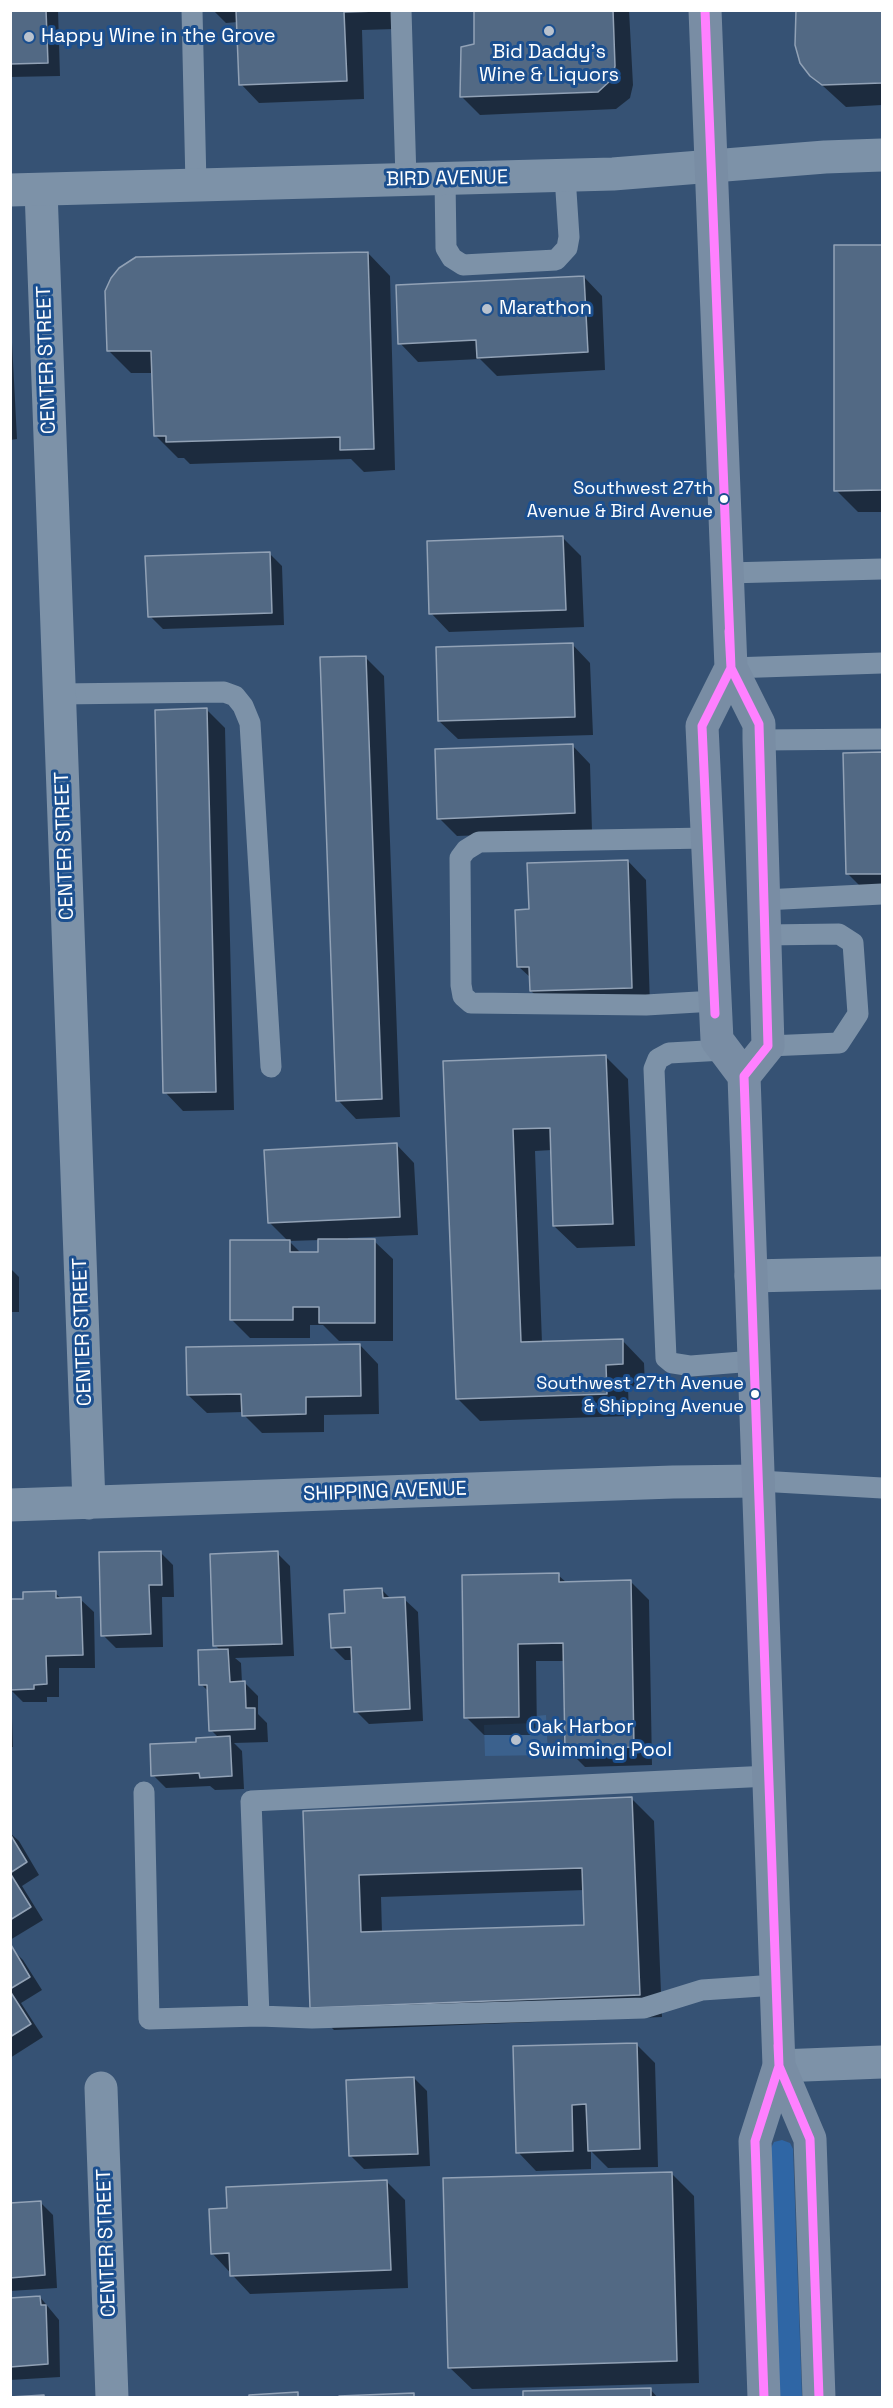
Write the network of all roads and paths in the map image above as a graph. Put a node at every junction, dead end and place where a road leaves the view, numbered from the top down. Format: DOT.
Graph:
graph roads {
  1 [pos="192,10"];
  2 [pos="401,10"];
  3 [pos="705,10"];
  4 [pos="882,155"];
  5 [pos="711,165"];
  6 [pos="565,176"];
  7 [pos="406,179"];
  8 [pos="445,179"];
  9 [pos="196,185"];
  10 [pos="26,190"];
  11 [pos="882,569"];
  12 [pos="727,573"];
  13 [pos="882,663"];
  14 [pos="731,668"];
  15 [pos="59,694"];
  16 [pos="882,739"];
  17 [pos="759,740"];
  18 [pos="707,838"];
  19 [pos="882,894"];
  20 [pos="764,900"];
  21 [pos="765,935"];
  22 [pos="715,1001"];
  23 [pos="768,1046"];
  24 [pos="724,1050"];
  25 [pos="271,1067"];
  26 [pos="744,1076"];
  27 [pos="882,1272"];
  28 [pos="751,1276"];
  29 [pos="754,1361"];
  30 [pos="759,1481"];
  31 [pos="882,1488"];
  32 [pos="89,1503"];
  33 [pos="10,1505"];
  34 [pos="769,1776"];
  35 [pos="144,1792"];
  36 [pos="776,1985"];
  37 [pos="259,2016"];
  38 [pos="882,2062"];
  39 [pos="779,2066"];
  40 [pos="101,2088"];
  41 [pos="112,2397"];
  42 [pos="764,2397"];
  43 [pos="819,2397"];
  1 -- 9 [label="lane"];
  2 -- 7 [label="lane"];
  3 -- 5 [label="main road"];
  4 -- 5 [label="street, BIRD AVENUE"];
  5 -- 6 [label="street, BIRD AVENUE"];
  5 -- 12 [label="main road"];
  6 -- 8 [label="street, BIRD AVENUE"];
  6 -- 8 [label="lane"];
  7 -- 8 [label="street, BIRD AVENUE"];
  7 -- 9 [label="street, BIRD AVENUE"];
  9 -- 10 [label="street, BIRD AVENUE"];
  10 -- 15 [label="street, CENTER STREET"];
  11 -- 12 [label="lane"];
  12 -- 14 [label="main road"];
  13 -- 14 [label="lane"];
  14 -- 17 [label="main road"];
  14 -- 18 [label="main road"];
  15 -- 25 [label="lane"];
  15 -- 32 [label="street, CENTER STREET"];
  16 -- 17 [label="lane"];
  17 -- 20 [label="main road"];
  18 -- 22 [label="main road"];
  18 -- 22 [label="lane"];
  19 -- 20 [label="lane"];
  20 -- 21 [label="main road"];
  21 -- 23 [label="main road"];
  21 -- 23 [label="lane"];
  22 -- 24 [label="main road"];
  23 -- 26 [label="main road"];
  24 -- 26 [label="main road"];
  24 -- 29 [label="lane"];
  26 -- 28 [label="main road"];
  27 -- 28 [label="street"];
  28 -- 29 [label="main road"];
  29 -- 30 [label="main road"];
  30 -- 31 [label="lane"];
  30 -- 32 [label="street, SHIPPING AVENUE"];
  30 -- 34 [label="main road"];
  32 -- 33 [label="street, SHIPPING AVENUE"];
  34 -- 36 [label="main road"];
  34 -- 37 [label="lane"];
  35 -- 37 [label="lane"];
  36 -- 37 [label="lane"];
  36 -- 39 [label="main road"];
  38 -- 39 [label="street"];
  39 -- 42 [label="main road"];
  39 -- 43 [label="main road"];
  40 -- 41 [label="street, CENTER STREET"];
}
